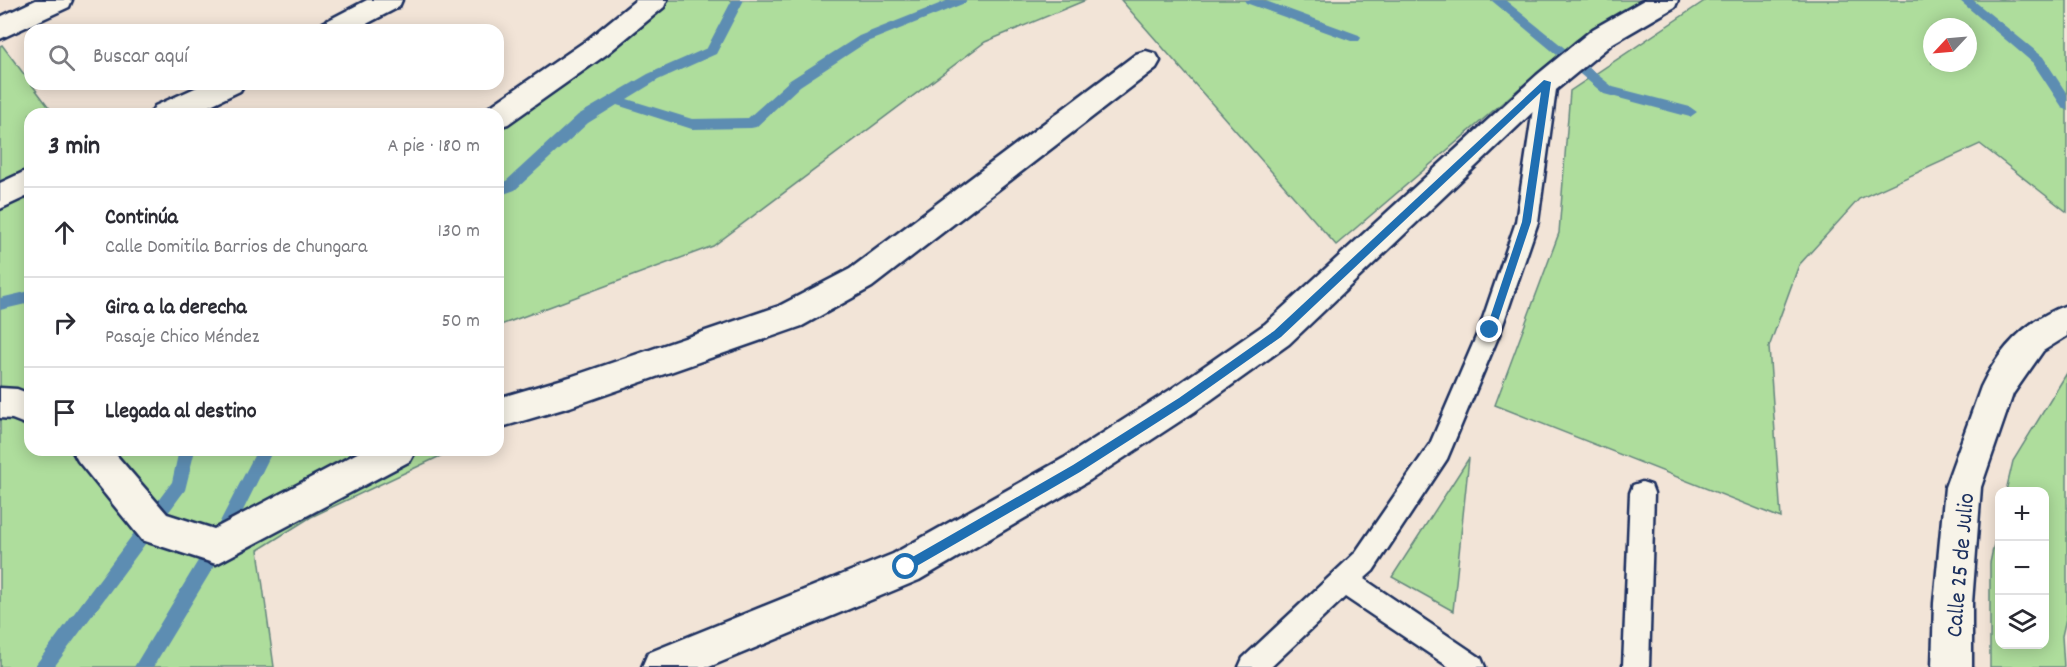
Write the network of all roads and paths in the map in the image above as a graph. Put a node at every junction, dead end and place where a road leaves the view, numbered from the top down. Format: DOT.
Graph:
graph roads {
  1 [pos="59,0"];
  2 [pos="389,0"];
  3 [pos="654,0"];
  4 [pos="1665,0"];
  5 [pos="344,24"];
  6 [pos="0,29"];
  7 [pos="1146,61"];
  8 [pos="1547,82"];
  9 [pos="217,90"];
  10 [pos="178,108"];
  11 [pos="504,112"];
  12 [pos="24,184"];
  13 [pos="0,197"];
  14 [pos="2067,319"];
  15 [pos="0,403"];
  16 [pos="24,408"];
  17 [pos="504,411"];
  18 [pos="95,456"];
  19 [pos="386,456"];
  20 [pos="1642,493"];
  21 [pos="1344,581"];
  22 [pos="1441,657"];
  23 [pos="662,667"];
  24 [pos="1252,667"];
  25 [pos="1472,667"];
  26 [pos="1636,667"];
  27 [pos="1952,667"];
  1 -- 6 [label="street"];
  2 -- 5 [label="street"];
  3 -- 11 [label="street"];
  4 -- 8 [label="street"];
  7 -- 17 [label="street"];
  8 -- 21 [label="lane"];
  8 -- 23 [label="street"];
  9 -- 10 [label="street"];
  12 -- 13 [label="street"];
  14 -- 27 [label="street, Calle 25 de Julio"];
  15 -- 16 [label="street"];
  18 -- 19 [label="street"];
  20 -- 26 [label="lane"];
  21 -- 22 [label="lane"];
  21 -- 24 [label="lane"];
  22 -- 25 [label="lane"];
}
